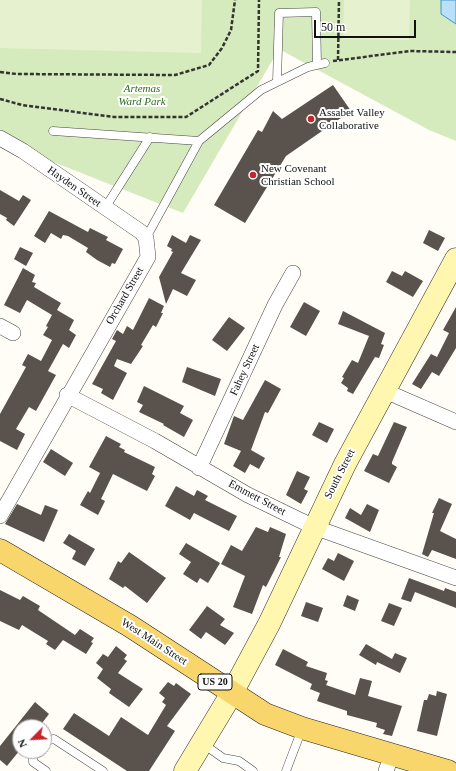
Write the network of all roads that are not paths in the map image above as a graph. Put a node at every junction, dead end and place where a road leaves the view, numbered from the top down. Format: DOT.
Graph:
graph roads {
  1 [pos="277,81"];
  2 [pos="53,131"];
  3 [pos="150,137"];
  4 [pos="0,138"];
  5 [pos="199,141"];
  6 [pos="105,208"];
  7 [pos="146,238"];
  8 [pos="456,259"];
  9 [pos="293,273"];
  10 [pos="385,391"];
  11 [pos="68,395"];
  12 [pos="456,422"];
  13 [pos="199,468"];
  14 [pos="0,516"];
  15 [pos="314,527"];
  16 [pos="0,550"];
  17 [pos="456,578"];
  18 [pos="232,693"];
  19 [pos="302,728"];
  20 [pos="52,739"];
  21 [pos="202,743"];
  22 [pos="33,759"];
  23 [pos="389,763"];
  24 [pos="46,771"];
  25 [pos="103,771"];
  26 [pos="185,771"];
  27 [pos="253,771"];
  28 [pos="286,771"];
  29 [pos="448,771"];
  1 -- 1 [label="lane"];
  1 -- 5 [label="lane"];
  2 -- 3 [label="lane"];
  3 -- 5 [label="lane"];
  3 -- 6 [label="lane"];
  4 -- 6 [label="street, Hayden Street"];
  5 -- 7 [label="lane"];
  6 -- 7 [label="street, Hayden Street"];
  7 -- 11 [label="street, Orchard Street"];
  8 -- 10 [label="main road, South Street"];
  9 -- 13 [label="street, Fahey Street"];
  10 -- 12 [label="street"];
  10 -- 15 [label="main road, South Street"];
  11 -- 13 [label="street, Emmett Street"];
  11 -- 14 [label="street, Orchard Street"];
  13 -- 15 [label="street, Emmett Street"];
  15 -- 17 [label="street, Emmett Street"];
  15 -- 18 [label="main road, South Street"];
  16 -- 18 [label="main road, West Main Street / US 20"];
  18 -- 19 [label="main road, West Main Street / US 20"];
  18 -- 21 [label="main road, South Street"];
  19 -- 23 [label="main road, West Main Street / US 20"];
  19 -- 28 [label="lane"];
  20 -- 25 [label="lane"];
  21 -- 26 [label="main road, South Street"];
  21 -- 27 [label="lane"];
  22 -- 24 [label="lane"];
  23 -- 29 [label="main road, West Main Street / US 20"];
}
